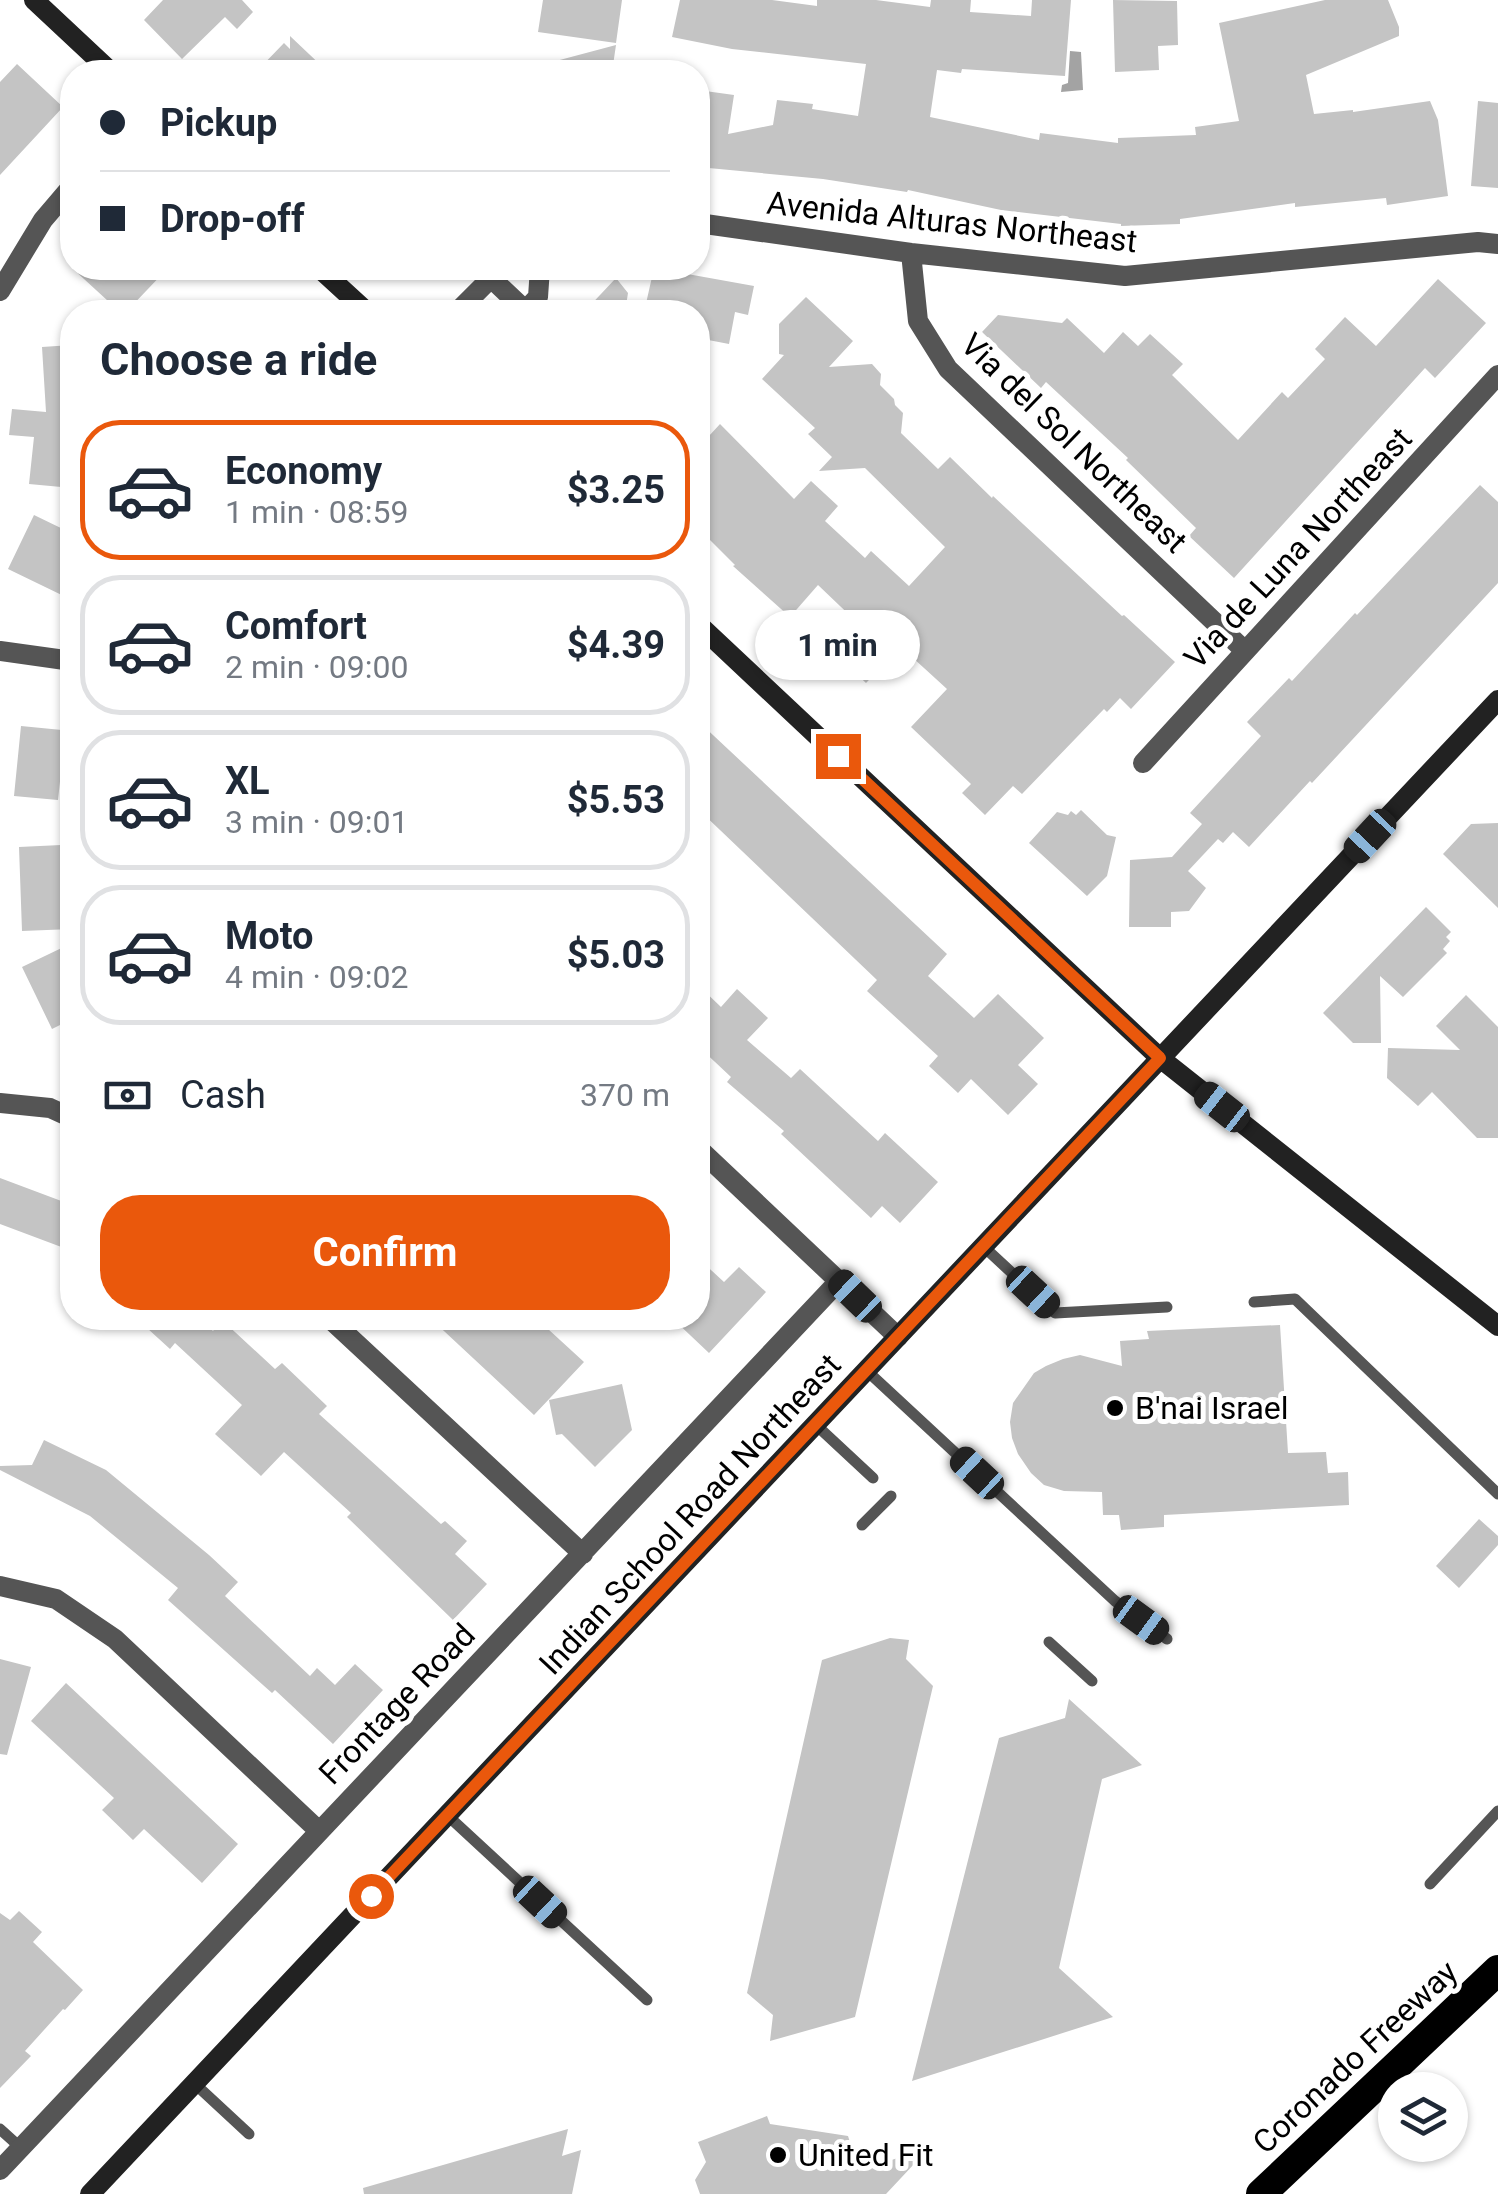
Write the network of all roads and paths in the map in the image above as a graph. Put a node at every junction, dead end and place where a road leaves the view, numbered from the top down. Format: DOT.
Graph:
graph roads {
  1 [pos="34,0"];
  2 [pos="98,60"];
  3 [pos="60,200"];
  4 [pos="710,226"];
  5 [pos="1498,244"];
  6 [pos="911,253"];
  7 [pos="332,280"];
  8 [pos="489,280"];
  9 [pos="0,291"];
  10 [pos="354,300"];
  11 [pos="469,300"];
  12 [pos="1498,376"];
  13 [pos="710,635"];
  14 [pos="1244,650"];
  15 [pos="0,652"];
  16 [pos="60,660"];
  17 [pos="1498,700"];
  18 [pos="1142,763"];
  19 [pos="1160,1058"];
  20 [pos="0,1102"];
  21 [pos="60,1113"];
  22 [pos="710,1159"];
  23 [pos="983,1246"];
  24 [pos="839,1281"];
  25 [pos="1254,1302"];
  26 [pos="1167,1307"];
  27 [pos="1498,1326"];
  28 [pos="343,1330"];
  29 [pos="898,1336"];
  30 [pos="866,1370"];
  31 [pos="815,1424"];
  32 [pos="873,1478"];
  33 [pos="1498,1494"];
  34 [pos="891,1496"];
  35 [pos="862,1524"];
  36 [pos="583,1554"];
  37 [pos="0,1586"];
  38 [pos="1167,1639"];
  39 [pos="1049,1642"];
  40 [pos="1092,1682"];
  41 [pos="1498,1812"];
  42 [pos="446,1815"];
  43 [pos="318,1830"];
  44 [pos="1430,1884"];
  45 [pos="1498,1970"];
  46 [pos="647,2000"];
  47 [pos="194,2083"];
  48 [pos="0,2129"];
  49 [pos="249,2134"];
  50 [pos="21,2148"];
  51 [pos="0,2170"];
  52 [pos="90,2194"];
  53 [pos="1261,2194"];
  1 -- 2 [label="street"];
  3 -- 9 [label="street"];
  4 -- 6 [label="street, Avenida Alturas Northeast"];
  5 -- 6 [label="street, Avenida Alturas Northeast"];
  6 -- 14 [label="street, Via del Sol Northeast"];
  7 -- 10 [label="street"];
  8 -- 11 [label="street"];
  12 -- 14 [label="street, Via de Luna Northeast"];
  13 -- 19 [label="street"];
  14 -- 18 [label="street, Via de Luna Northeast"];
  15 -- 16 [label="street"];
  17 -- 19 [label="street, Indian School Road Northeast"];
  19 -- 23 [label="street, Indian School Road Northeast"];
  19 -- 27 [label="street"];
  20 -- 21 [label="street"];
  22 -- 24 [label="street"];
  23 -- 26 [label="lane"];
  23 -- 29 [label="street, Indian School Road Northeast"];
  24 -- 29 [label="street"];
  24 -- 36 [label="street, Frontage Road"];
  25 -- 33 [label="lane"];
  28 -- 36 [label="street"];
  29 -- 30 [label="street, Indian School Road Northeast"];
  30 -- 31 [label="street, Indian School Road Northeast"];
  30 -- 38 [label="lane"];
  31 -- 32 [label="lane"];
  31 -- 42 [label="street, Indian School Road Northeast"];
  34 -- 35 [label="lane"];
  36 -- 43 [label="street, Frontage Road"];
  37 -- 43 [label="street"];
  39 -- 40 [label="lane"];
  41 -- 44 [label="lane"];
  42 -- 46 [label="lane"];
  42 -- 47 [label="street, Indian School Road Northeast"];
  43 -- 50 [label="street, Frontage Road"];
  45 -- 53 [label="highway, Coronado Freeway"];
  47 -- 49 [label="lane"];
  47 -- 52 [label="street, Indian School Road Northeast"];
  48 -- 50 [label="lane"];
  50 -- 51 [label="street, Frontage Road"];
}
